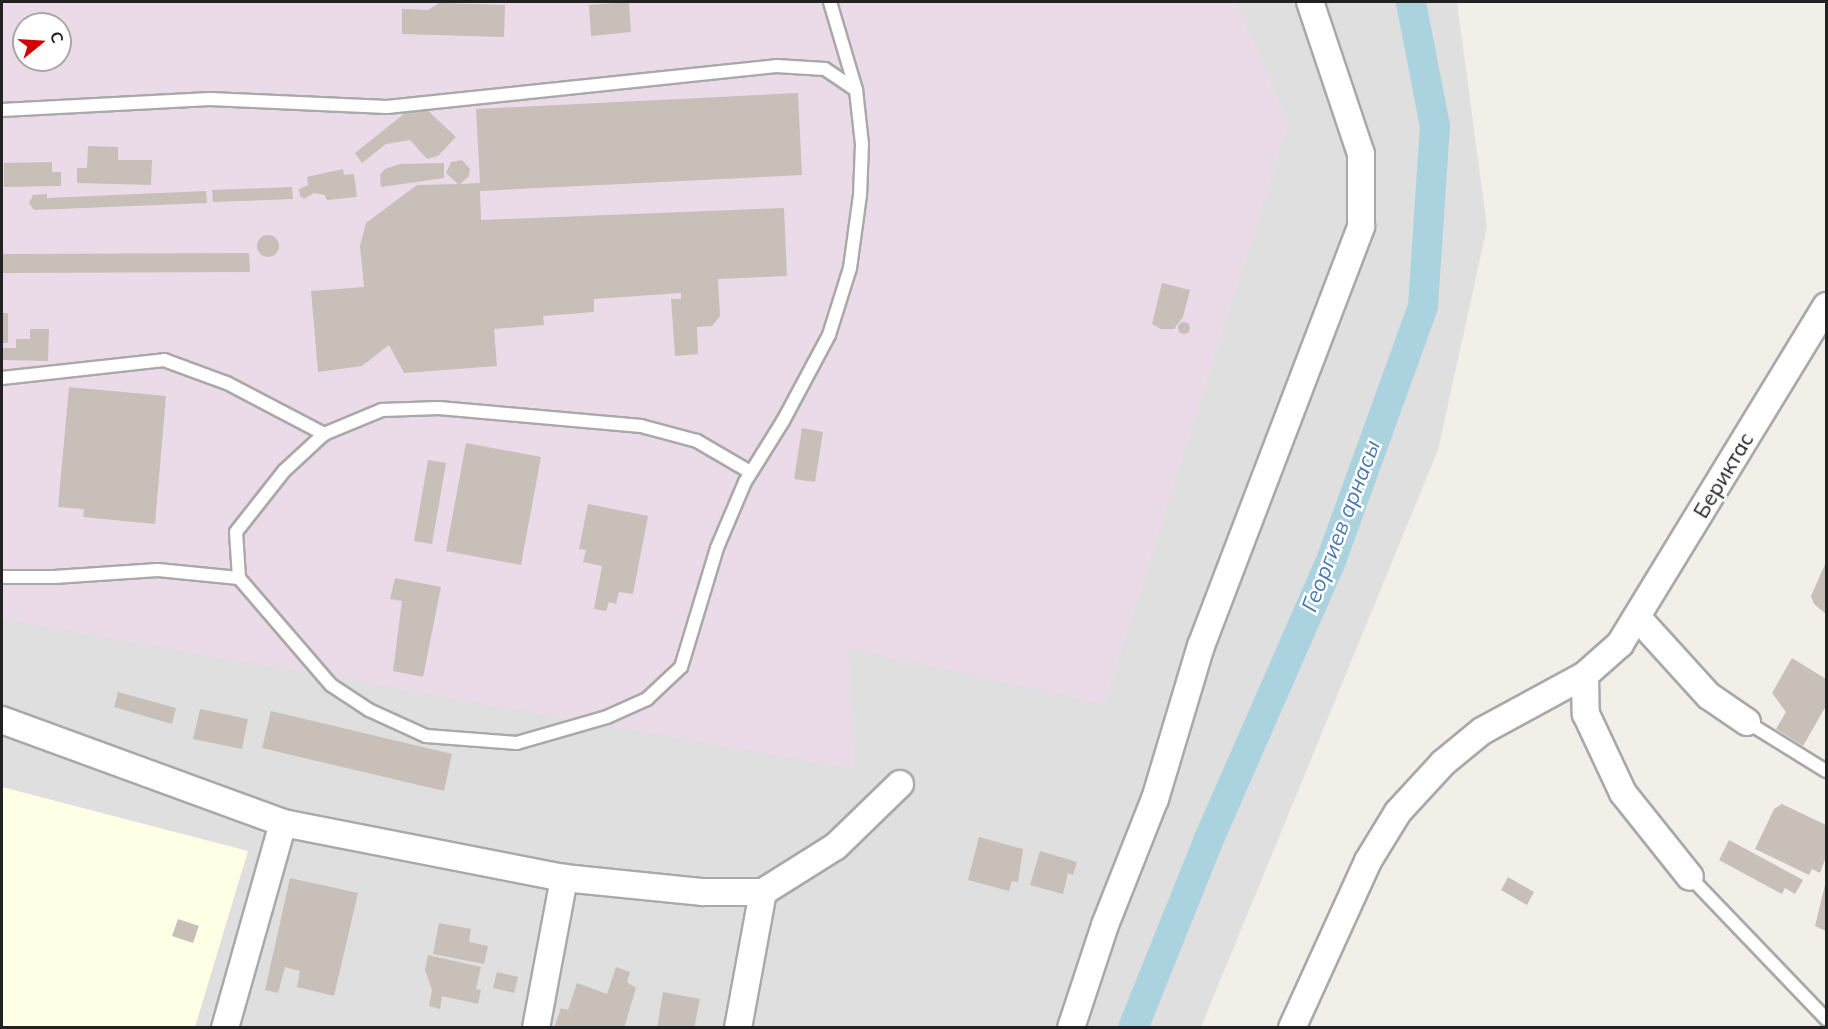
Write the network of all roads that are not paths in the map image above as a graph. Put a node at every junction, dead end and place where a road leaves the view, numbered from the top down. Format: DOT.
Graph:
graph roads {
  1 [pos="830,2"];
  2 [pos="1310,2"];
  3 [pos="856,90"];
  4 [pos="2,110"];
  5 [pos="1827,306"];
  6 [pos="2,378"];
  7 [pos="324,434"];
  8 [pos="750,472"];
  9 [pos="2,577"];
  10 [pos="239,578"];
  11 [pos="1637,616"];
  12 [pos="1585,675"];
  13 [pos="2,720"];
  14 [pos="1747,722"];
  15 [pos="1827,771"];
  16 [pos="900,784"];
  17 [pos="283,823"];
  18 [pos="1690,877"];
  19 [pos="564,878"];
  20 [pos="763,892"];
  21 [pos="1827,1019"];
  22 [pos="225,1028"];
  23 [pos="536,1028"];
  24 [pos="738,1028"];
  25 [pos="1071,1028"];
  26 [pos="1292,1028"];
  1 -- 3 [label="lane"];
  2 -- 25 [label="street"];
  3 -- 4 [label="lane"];
  3 -- 8 [label="lane"];
  5 -- 11 [label="street, Бериктас"];
  6 -- 7 [label="lane"];
  7 -- 8 [label="lane"];
  7 -- 10 [label="lane"];
  8 -- 10 [label="lane"];
  9 -- 10 [label="lane"];
  11 -- 12 [label="street, Бериктас"];
  11 -- 14 [label="street"];
  12 -- 18 [label="street"];
  12 -- 26 [label="street, Бериктас"];
  13 -- 17 [label="street"];
  14 -- 15 [label="lane"];
  16 -- 20 [label="street"];
  17 -- 19 [label="street"];
  17 -- 22 [label="street"];
  18 -- 21 [label="lane"];
  19 -- 20 [label="street"];
  19 -- 23 [label="street"];
  20 -- 24 [label="street"];
}
